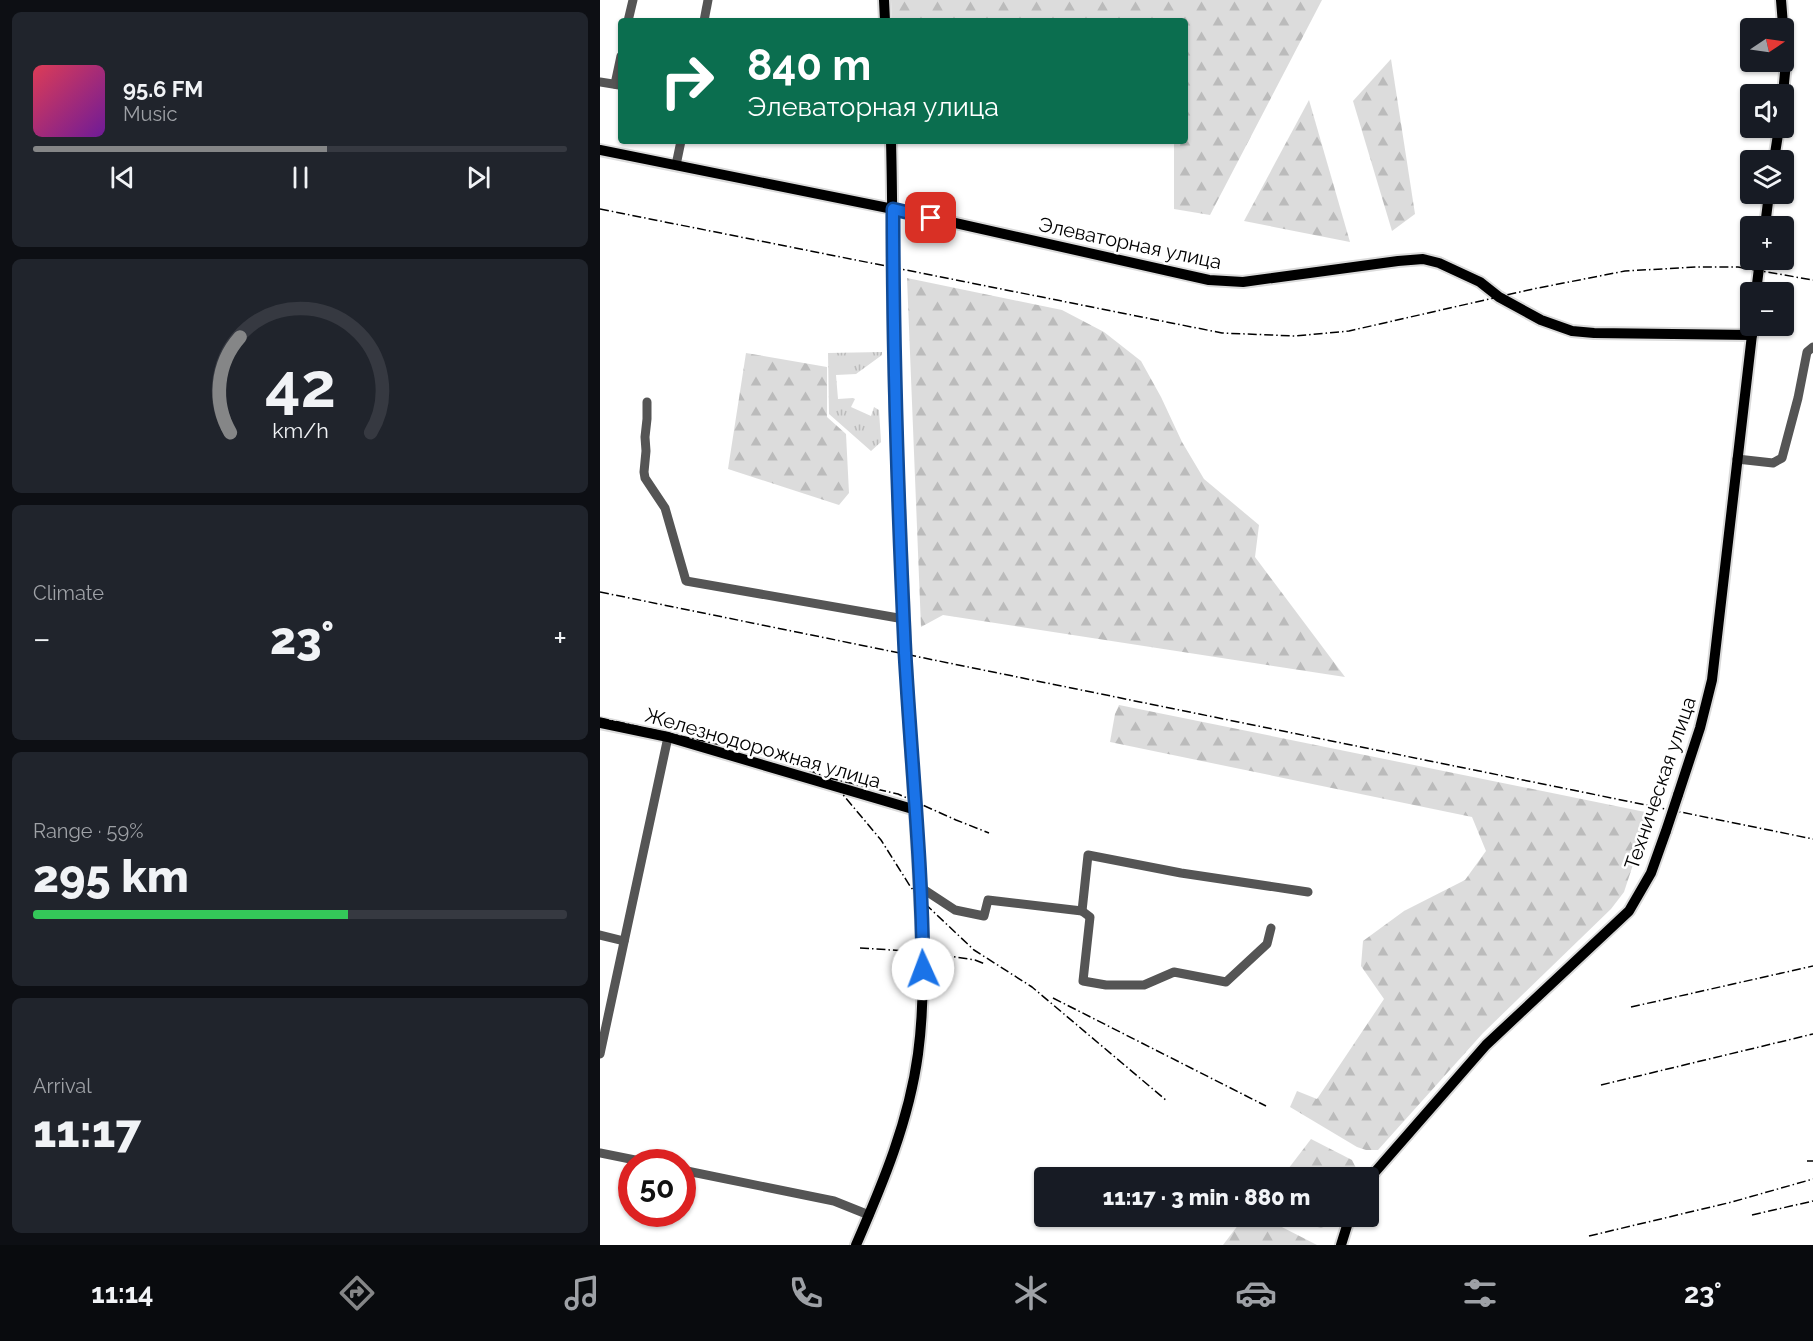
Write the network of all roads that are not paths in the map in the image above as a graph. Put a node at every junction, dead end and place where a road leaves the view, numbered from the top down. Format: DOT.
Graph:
graph roads {
  1 [pos="633,0"];
  2 [pos="708,0"];
  3 [pos="884,0"];
  4 [pos="1781,0"];
  5 [pos="629,18"];
  6 [pos="705,18"];
  7 [pos="885,18"];
  8 [pos="600,82"];
  9 [pos="1784,84"];
  10 [pos="618,85"];
  11 [pos="680,144"];
  12 [pos="891,144"];
  13 [pos="600,150"];
  14 [pos="676,165"];
  15 [pos="893,209"];
  16 [pos="1740,330"];
  17 [pos="1751,336"];
  18 [pos="1813,347"];
  19 [pos="647,402"];
  20 [pos="1737,459"];
  21 [pos="904,620"];
  22 [pos="600,723"];
  23 [pos="668,737"];
  24 [pos="916,810"];
  25 [pos="920,887"];
  26 [pos="1308,892"];
  27 [pos="1082,912"];
  28 [pos="1271,928"];
  29 [pos="600,935"];
  30 [pos="624,941"];
  31 [pos="600,1054"];
  32 [pos="600,1153"];
  33 [pos="618,1157"];
  34 [pos="1379,1167"];
  35 [pos="696,1173"];
  36 [pos="869,1215"];
  37 [pos="1347,1227"];
  38 [pos="856,1245"];
  39 [pos="1341,1245"];
  1 -- 5 [label="street"];
  2 -- 6 [label="street"];
  3 -- 7 [label="main road"];
  4 -- 9 [label="main road"];
  8 -- 10 [label="street"];
  11 -- 14 [label="street"];
  12 -- 15 [label="main road"];
  13 -- 14 [label="main road, Элеваторная улица"];
  14 -- 15 [label="main road, Элеваторная улица"];
  15 -- 16 [label="main road, Элеваторная улица"];
  15 -- 21 [label="main road"];
  17 -- 20 [label="main road, Техническая улица"];
  18 -- 20 [label="street"];
  19 -- 21 [label="street"];
  20 -- 34 [label="main road, Техническая улица, bridge"];
  21 -- 24 [label="main road"];
  22 -- 23 [label="main road, Железнодорожная улица"];
  23 -- 24 [label="main road, Железнодорожная улица"];
  23 -- 30 [label="street"];
  24 -- 25 [label="main road"];
  25 -- 27 [label="street"];
  25 -- 36 [label="main road"];
  26 -- 27 [label="street"];
  27 -- 28 [label="street"];
  29 -- 30 [label="street"];
  30 -- 31 [label="street"];
  32 -- 33 [label="street"];
  35 -- 36 [label="street"];
  36 -- 38 [label="main road"];
  37 -- 39 [label="main road"];
}
